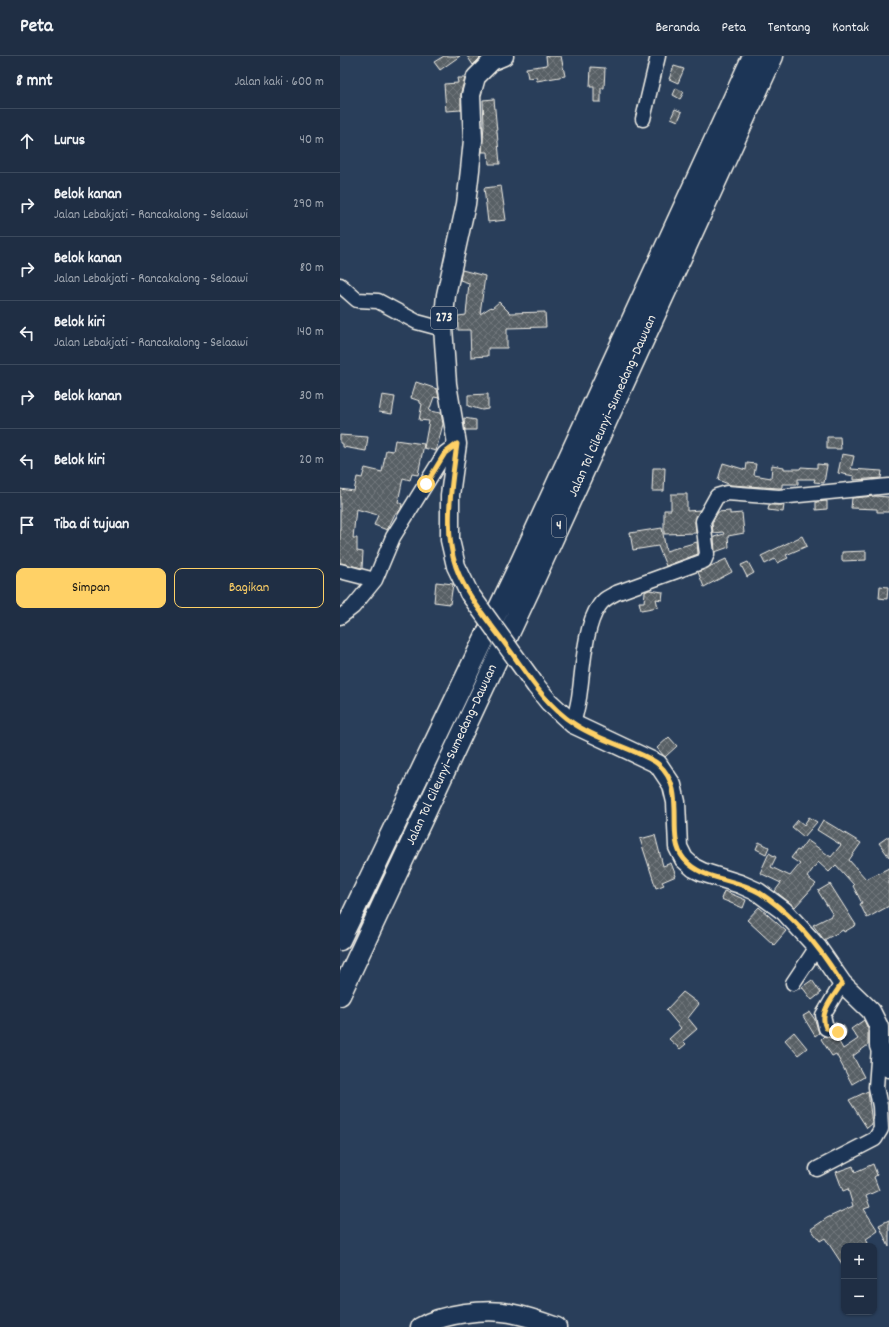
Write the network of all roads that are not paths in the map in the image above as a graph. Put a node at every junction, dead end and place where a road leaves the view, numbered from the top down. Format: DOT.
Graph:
graph roads {
  1 [pos="504,56"];
  2 [pos="658,56"];
  3 [pos="754,56"];
  4 [pos="772,56"];
  5 [pos="643,119"];
  6 [pos="340,285"];
  7 [pos="443,329"];
  8 [pos="457,444"];
  9 [pos="889,486"];
  10 [pos="340,571"];
  11 [pos="375,580"];
  12 [pos="340,617"];
  13 [pos="573,724"];
  14 [pos="340,940"];
  15 [pos="817,947"];
  16 [pos="793,983"];
  17 [pos="842,983"];
  18 [pos="340,995"];
  19 [pos="838,1032"];
  20 [pos="879,1046"];
  21 [pos="889,1068"];
  22 [pos="817,1169"];
  23 [pos="420,1327"];
  24 [pos="557,1327"];
  1 -- 7 [label="main road, 273"];
  2 -- 5 [label="street"];
  3 -- 14 [label="highway, Jalan Tol Cileunyi–Sumedang–Dawuan / 4"];
  4 -- 18 [label="highway, Jalan Tol Cileunyi–Sumedang–Dawuan / 4"];
  6 -- 7 [label="street"];
  7 -- 8 [label="main road, 273"];
  8 -- 11 [label="street"];
  8 -- 13 [label="main road, 273, bridge"];
  9 -- 13 [label="street"];
  10 -- 11 [label="street"];
  11 -- 12 [label="street"];
  13 -- 15 [label="main road, 273"];
  15 -- 16 [label="street"];
  15 -- 17 [label="main road, 273"];
  17 -- 19 [label="street"];
  17 -- 20 [label="main road, 273"];
  20 -- 21 [label="main road, 273"];
  20 -- 22 [label="street"];
  23 -- 24 [label="main road"];
}
